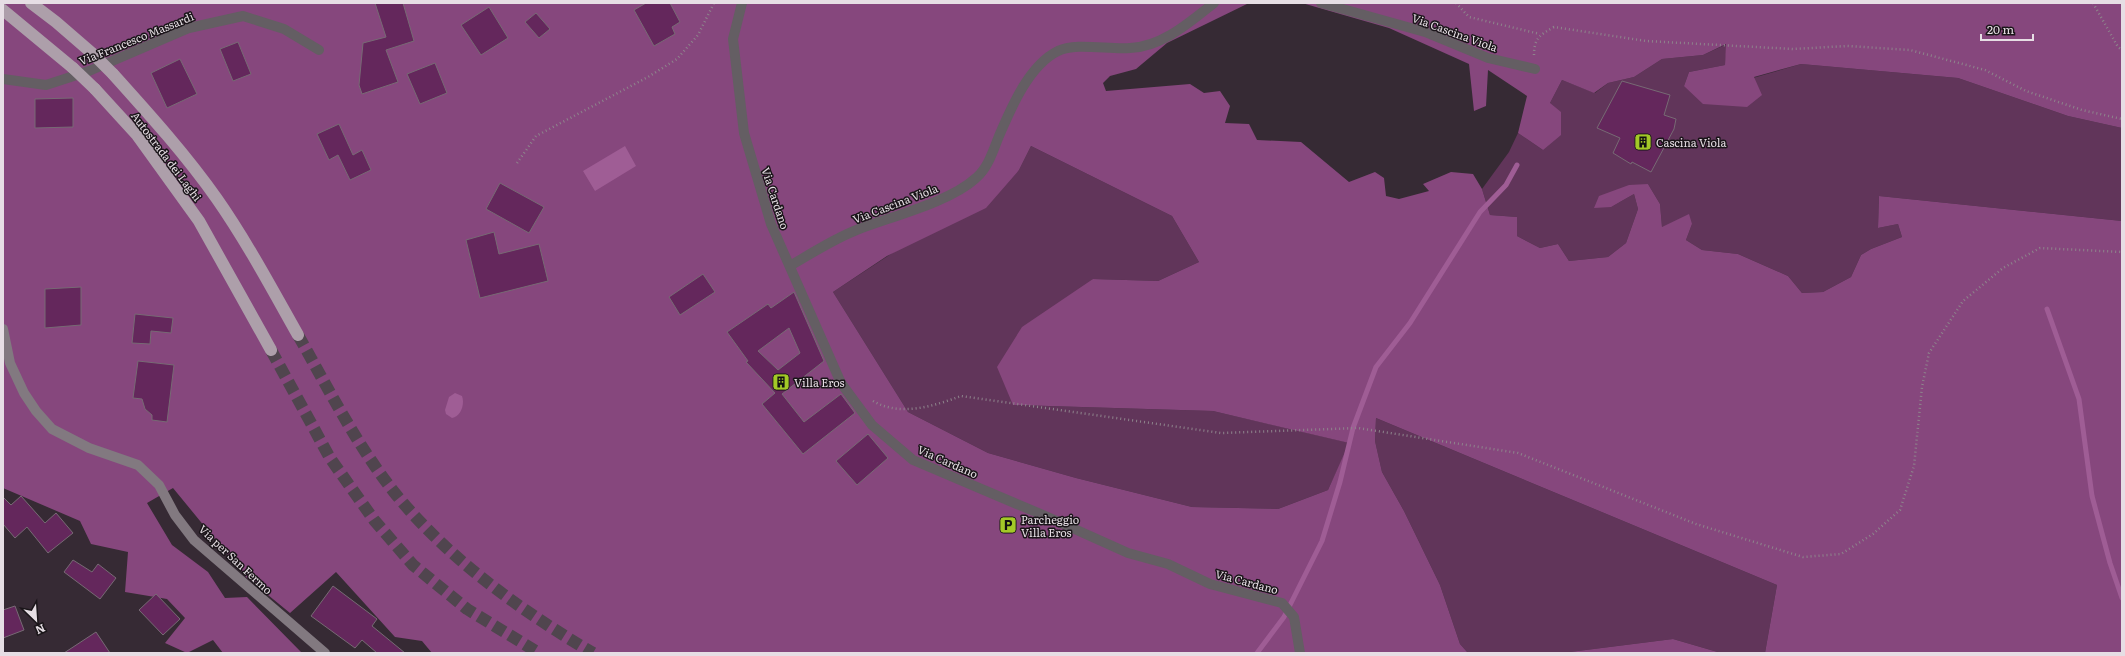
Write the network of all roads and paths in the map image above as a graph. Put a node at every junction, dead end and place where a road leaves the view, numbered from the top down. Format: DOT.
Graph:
graph roads {
  1 [pos="31,3"];
  2 [pos="714,3"];
  3 [pos="742,3"];
  4 [pos="1214,3"];
  5 [pos="1321,3"];
  6 [pos="1456,3"];
  7 [pos="2093,3"];
  8 [pos="3,10"];
  9 [pos="1540,34"];
  10 [pos="318,50"];
  11 [pos="2122,50"];
  12 [pos="1535,69"];
  13 [pos="3,79"];
  14 [pos="2122,119"];
  15 [pos="517,163"];
  16 [pos="2122,252"];
  17 [pos="790,266"];
  18 [pos="3,329"];
  19 [pos="298,335"];
  20 [pos="271,350"];
  21 [pos="872,401"];
  22 [pos="325,653"];
  23 [pos="1300,653"];
  1 -- 19 [label="highway, Autostrada dei Laghi, bridge"];
  2 -- 15 [label="path"];
  3 -- 17 [label="street, Via Cardano"];
  4 -- 17 [label="street, Via Cascina Viola"];
  5 -- 12 [label="street, Via Cascina Viola"];
  6 -- 9 [label="path"];
  7 -- 11 [label="path"];
  8 -- 20 [label="highway, Autostrada dei Laghi, bridge"];
  9 -- 12 [label="path"];
  9 -- 14 [label="path"];
  10 -- 13 [label="street, Via Francesco Massardi"];
  16 -- 21 [label="path"];
  17 -- 23 [label="street, Via Cardano"];
  18 -- 22 [label="main road, Via per San Fermo"];
}
